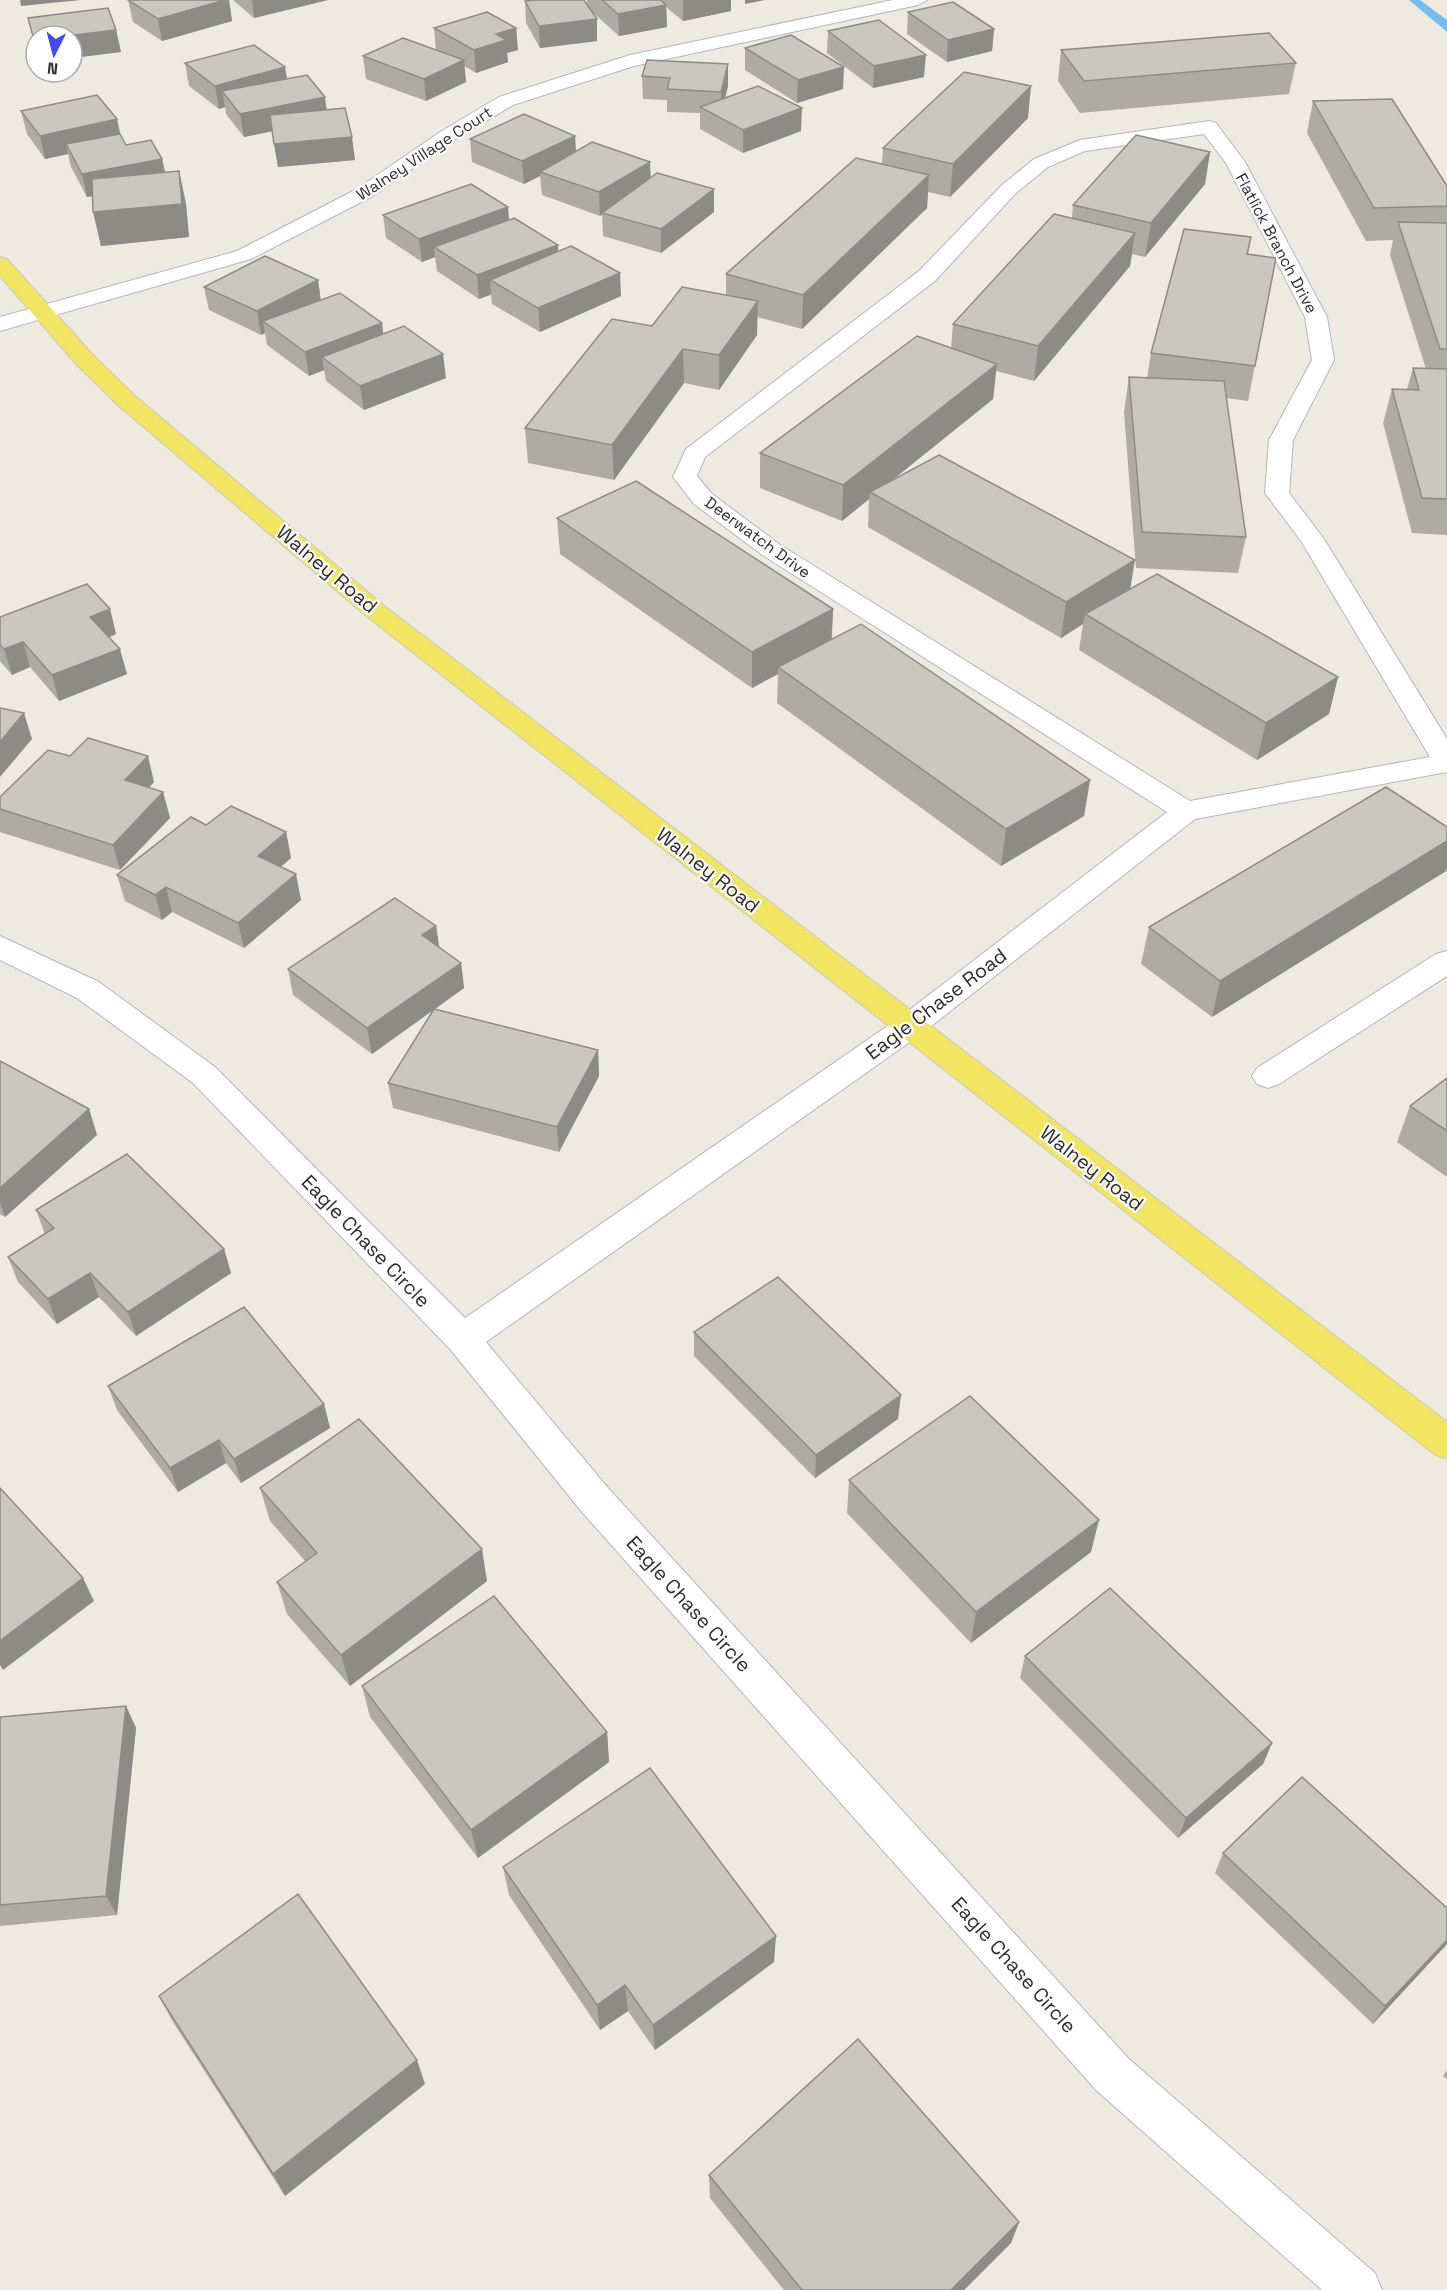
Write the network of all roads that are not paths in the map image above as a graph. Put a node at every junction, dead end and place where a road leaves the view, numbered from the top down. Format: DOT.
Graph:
graph roads {
  1 [pos="918,0"];
  2 [pos="1080,146"];
  3 [pos="0,263"];
  4 [pos="45,313"];
  5 [pos="0,324"];
  6 [pos="1447,763"];
  7 [pos="1186,811"];
  8 [pos="0,947"];
  9 [pos="1447,962"];
  10 [pos="910,1026"];
  11 [pos="1268,1076"];
  12 [pos="463,1339"];
  13 [pos="1447,1443"];
  14 [pos="1358,2290"];
  1 -- 4 [label="street, Walney Village Court"];
  2 -- 6 [label="street, Flatlick Branch Drive"];
  2 -- 7 [label="street, Deerwatch Drive"];
  3 -- 4 [label="main road, Walney Road"];
  4 -- 5 [label="street, Walney Village Court"];
  4 -- 10 [label="main road, Walney Road"];
  6 -- 7 [label="street, Eagle Chase Road"];
  7 -- 10 [label="street, Eagle Chase Road"];
  8 -- 12 [label="street, Eagle Chase Circle"];
  9 -- 11 [label="street"];
  10 -- 12 [label="street, Eagle Chase Road"];
  10 -- 13 [label="main road, Walney Road"];
  12 -- 14 [label="street, Eagle Chase Circle"];
}
